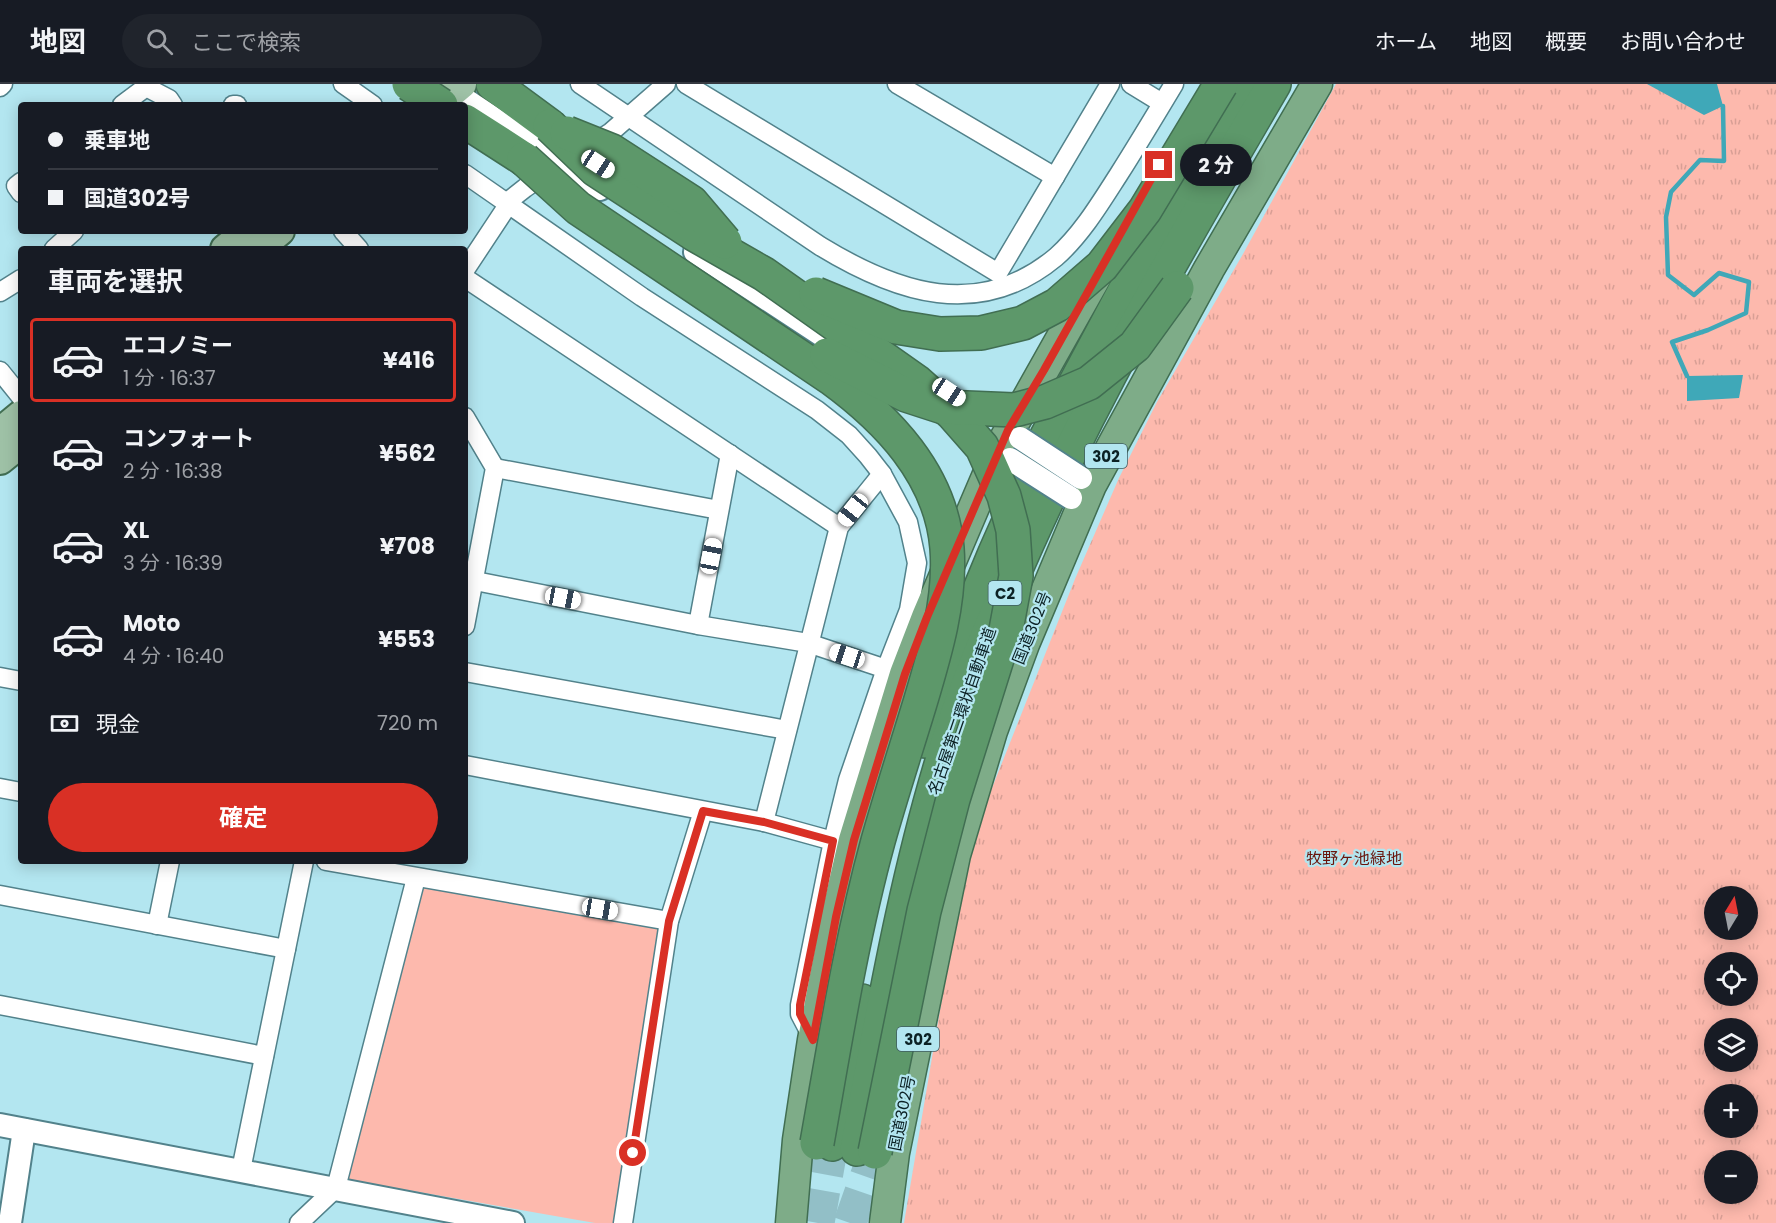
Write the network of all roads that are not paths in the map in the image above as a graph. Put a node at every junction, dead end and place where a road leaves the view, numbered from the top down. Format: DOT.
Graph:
graph roads {
  1 [pos="343,84"];
  2 [pos="409,84"];
  3 [pos="493,84"];
  4 [pos="580,84"];
  5 [pos="666,84"];
  6 [pos="686,84"];
  7 [pos="897,84"];
  8 [pos="1110,84"];
  9 [pos="1131,84"];
  10 [pos="1174,84"];
  11 [pos="1207,84"];
  12 [pos="1221,84"];
  13 [pos="1246,84"];
  14 [pos="1274,84"];
  15 [pos="1299,84"];
  16 [pos="1317,84"];
  17 [pos="450,95"];
  18 [pos="126,102"];
  19 [pos="171,102"];
  20 [pos="369,102"];
  21 [pos="418,102"];
  22 [pos="463,102"];
  23 [pos="1162,103"];
  24 [pos="468,104"];
  25 [pos="468,111"];
  26 [pos="628,116"];
  27 [pos="571,158"];
  28 [pos="524,159"];
  29 [pos="468,176"];
  30 [pos="1055,177"];
  31 [pos="507,204"];
  32 [pos="243,234"];
  33 [pos="276,234"];
  34 [pos="346,234"];
  35 [pos="229,246"];
  36 [pos="262,246"];
  37 [pos="356,246"];
  38 [pos="468,265"];
  39 [pos="752,267"];
  40 [pos="468,280"];
  41 [pos="18,281"];
  42 [pos="1000,281"];
  43 [pos="0,292"];
  44 [pos="0,371"];
  45 [pos="18,393"];
  46 [pos="18,417"];
  47 [pos="468,422"];
  48 [pos="0,432"];
  49 [pos="18,445"];
  50 [pos="1009,445"];
  51 [pos="730,454"];
  52 [pos="0,460"];
  53 [pos="495,468"];
  54 [pos="882,474"];
  55 [pos="1081,492"];
  56 [pos="719,510"];
  57 [pos="839,527"];
  58 [pos="469,580"];
  59 [pos="698,625"];
  60 [pos="808,643"];
  61 [pos="886,669"];
  62 [pos="468,673"];
  63 [pos="0,677"];
  64 [pos="18,680"];
  65 [pos="787,730"];
  66 [pos="468,766"];
  67 [pos="0,788"];
  68 [pos="18,791"];
  69 [pos="703,811"];
  70 [pos="764,822"];
  71 [pos="833,841"];
  72 [pos="169,864"];
  73 [pos="303,864"];
  74 [pos="342,864"];
  75 [pos="416,878"];
  76 [pos="0,895"];
  77 [pos="669,921"];
  78 [pos="157,925"];
  79 [pos="286,949"];
  80 [pos="0,1005"];
  81 [pos="813,1040"];
  82 [pos="264,1056"];
  83 [pos="0,1125"];
  84 [pos="24,1130"];
  85 [pos="845,1147"];
  86 [pos="241,1170"];
  87 [pos="336,1188"];
  88 [pos="10,1223"];
  89 [pos="299,1223"];
  90 [pos="513,1223"];
  91 [pos="622,1223"];
  92 [pos="791,1223"];
  93 [pos="885,1223"];
  1 -- 20 [label="street"];
  2 -- 17 [label="highway, bridge"];
  3 -- 39 [label="highway, bridge"];
  4 -- 26 [label="street"];
  5 -- 26 [label="street"];
  6 -- 42 [label="street"];
  7 -- 30 [label="street"];
  8 -- 30 [label="street"];
  9 -- 23 [label="street"];
  10 -- 23 [label="street"];
  11 -- 50 [label="highway"];
  12 -- 39 [label="highway, bridge"];
  13 -- 85 [label="highway, 名古屋第二環状自動車道 / C2"];
  14 -- 85 [label="highway, 名古屋第二環状自動車道 / C2"];
  15 -- 28 [label="highway, bridge"];
  16 -- 55 [label="highway, 国道302号 / 302"];
  17 -- 21 [label="main road"];
  17 -- 22 [label="street"];
  18 -- 19 [label="street"];
  23 -- 42 [label="street"];
  24 -- 27 [label="street"];
  25 -- 28 [label="highway"];
  26 -- 27 [label="street"];
  26 -- 42 [label="street"];
  27 -- 31 [label="street"];
  27 -- 50 [label="street"];
  28 -- 85 [label="highway, bridge"];
  29 -- 31 [label="street"];
  30 -- 42 [label="street"];
  31 -- 38 [label="street"];
  31 -- 54 [label="street"];
  32 -- 35 [label="main road"];
  33 -- 36 [label="main road"];
  34 -- 37 [label="street"];
  39 -- 85 [label="highway, bridge"];
  40 -- 51 [label="street"];
  41 -- 43 [label="street"];
  44 -- 45 [label="street"];
  46 -- 48 [label="main road"];
  47 -- 53 [label="street"];
  49 -- 52 [label="main road"];
  50 -- 55 [label="street, bridge"];
  50 -- 81 [label="highway"];
  51 -- 56 [label="street"];
  51 -- 57 [label="street"];
  53 -- 56 [label="street"];
  53 -- 58 [label="street"];
  54 -- 57 [label="street"];
  54 -- 61 [label="street"];
  55 -- 93 [label="highway, 国道302号 / 302"];
  56 -- 59 [label="street"];
  57 -- 60 [label="street"];
  58 -- 59 [label="street"];
  59 -- 60 [label="street"];
  60 -- 61 [label="street"];
  60 -- 65 [label="street"];
  61 -- 71 [label="street"];
  62 -- 65 [label="street"];
  63 -- 64 [label="street"];
  65 -- 70 [label="street"];
  66 -- 69 [label="street"];
  67 -- 68 [label="street"];
  69 -- 70 [label="street"];
  69 -- 77 [label="street"];
  70 -- 71 [label="street"];
  71 -- 81 [label="street"];
  72 -- 78 [label="street"];
  73 -- 79 [label="street"];
  74 -- 75 [label="street"];
  75 -- 77 [label="street"];
  75 -- 87 [label="street"];
  76 -- 78 [label="street"];
  77 -- 91 [label="street"];
  78 -- 79 [label="street"];
  79 -- 82 [label="street"];
  80 -- 82 [label="street"];
  81 -- 92 [label="highway"];
  82 -- 86 [label="street"];
  83 -- 84 [label="street"];
  84 -- 86 [label="street"];
  84 -- 88 [label="street"];
  86 -- 87 [label="street"];
  87 -- 89 [label="street"];
  87 -- 90 [label="street"];
}
